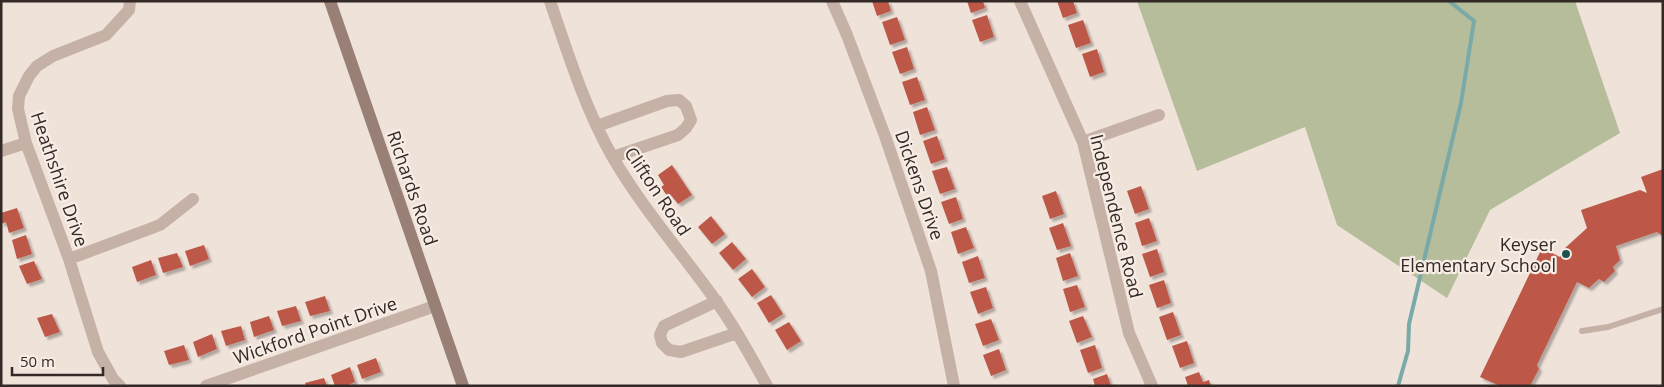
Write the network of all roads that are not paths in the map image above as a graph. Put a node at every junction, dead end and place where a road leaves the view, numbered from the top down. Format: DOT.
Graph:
graph roads {
  1 [pos="130,1"];
  2 [pos="330,1"];
  3 [pos="550,1"];
  4 [pos="832,1"];
  5 [pos="1020,1"];
  6 [pos="1159,115"];
  7 [pos="597,126"];
  8 [pos="1083,142"];
  9 [pos="26,143"];
  10 [pos="1,151"];
  11 [pos="613,157"];
  12 [pos="193,199"];
  13 [pos="69,259"];
  14 [pos="717,301"];
  15 [pos="435,306"];
  16 [pos="1663,308"];
  17 [pos="1582,331"];
  18 [pos="737,333"];
  19 [pos="120,386"];
  20 [pos="206,386"];
  21 [pos="463,386"];
  22 [pos="767,386"];
  23 [pos="954,386"];
  24 [pos="1152,386"];
  1 -- 9 [label="street, Heathshire Drive"];
  2 -- 15 [label="street, Richards Road"];
  3 -- 7 [label="street, Clifton Road"];
  4 -- 23 [label="street, Dickens Drive"];
  5 -- 8 [label="street, Independence Road"];
  6 -- 8 [label="street"];
  7 -- 11 [label="street, Clifton Road"];
  7 -- 11 [label="street"];
  8 -- 24 [label="street, Independence Road"];
  9 -- 10 [label="street"];
  9 -- 13 [label="street, Heathshire Drive"];
  11 -- 14 [label="street, Clifton Road"];
  12 -- 13 [label="street"];
  13 -- 19 [label="street, Heathshire Drive"];
  14 -- 18 [label="street, Clifton Road"];
  14 -- 18 [label="street"];
  15 -- 20 [label="street, Wickford Point Drive"];
  15 -- 21 [label="street, Richards Road"];
  16 -- 17 [label="lane"];
  18 -- 22 [label="street, Clifton Road"];
}
